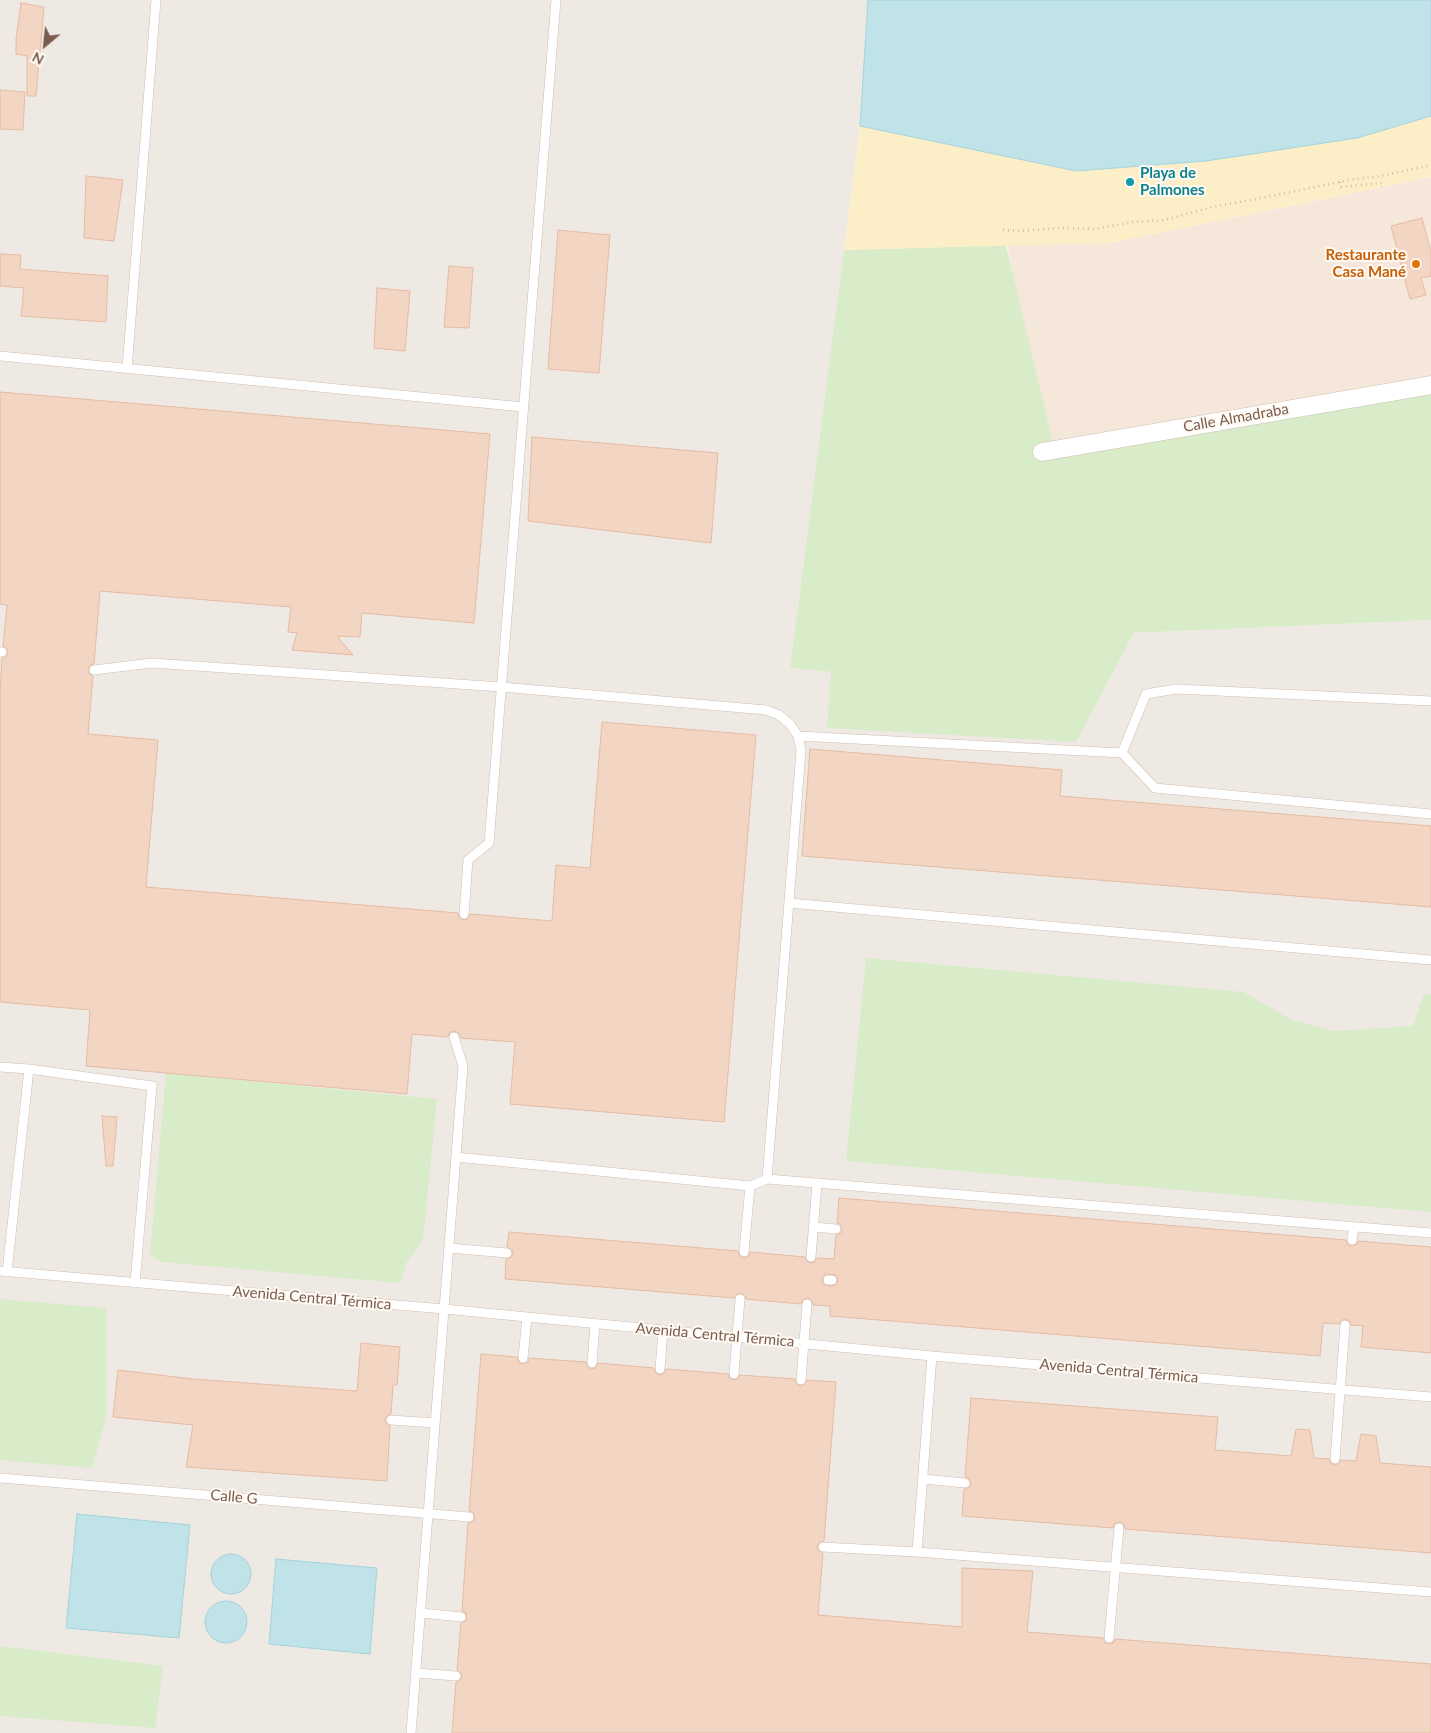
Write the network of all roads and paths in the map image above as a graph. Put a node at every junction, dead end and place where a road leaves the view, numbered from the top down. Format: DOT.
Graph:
graph roads {
  1 [pos="156,0"];
  2 [pos="556,0"];
  3 [pos="1431,165"];
  4 [pos="1340,182"];
  5 [pos="1382,187"];
  6 [pos="1003,230"];
  7 [pos="0,356"];
  8 [pos="127,369"];
  9 [pos="1431,385"];
  10 [pos="523,406"];
  11 [pos="1042,452"];
  12 [pos="94,670"];
  13 [pos="501,687"];
  14 [pos="1431,701"];
  15 [pos="798,736"];
  16 [pos="1122,753"];
  17 [pos="1431,814"];
  18 [pos="789,903"];
  19 [pos="464,914"];
  20 [pos="1431,960"];
  21 [pos="454,1037"];
  22 [pos="0,1067"];
  23 [pos="30,1069"];
  24 [pos="456,1157"];
  25 [pos="766,1179"];
  26 [pos="817,1183"];
  27 [pos="750,1186"];
  28 [pos="814,1227"];
  29 [pos="1354,1227"];
  30 [pos="836,1229"];
  31 [pos="1431,1233"];
  32 [pos="1352,1240"];
  33 [pos="449,1248"];
  34 [pos="744,1252"];
  35 [pos="507,1253"];
  36 [pos="811,1257"];
  37 [pos="4,1272"];
  38 [pos="135,1283"];
  39 [pos="740,1299"];
  40 [pos="807,1304"];
  41 [pos="444,1309"];
  42 [pos="526,1317"];
  43 [pos="595,1324"];
  44 [pos="1345,1325"];
  45 [pos="663,1330"];
  46 [pos="737,1337"];
  47 [pos="804,1344"];
  48 [pos="932,1356"];
  49 [pos="523,1358"];
  50 [pos="592,1363"];
  51 [pos="660,1368"];
  52 [pos="734,1374"];
  53 [pos="801,1380"];
  54 [pos="1339,1390"];
  55 [pos="1431,1397"];
  56 [pos="391,1420"];
  57 [pos="435,1423"];
  58 [pos="1335,1459"];
  59 [pos="0,1478"];
  60 [pos="923,1479"];
  61 [pos="965,1483"];
  62 [pos="428,1514"];
  63 [pos="468,1517"];
  64 [pos="1119,1528"];
  65 [pos="823,1547"];
  66 [pos="917,1552"];
  67 [pos="1116,1568"];
  68 [pos="1431,1592"];
  69 [pos="420,1613"];
  70 [pos="461,1617"];
  71 [pos="1109,1638"];
  72 [pos="416,1673"];
  73 [pos="456,1676"];
  74 [pos="411,1733"];
  1 -- 8 [label="lane"];
  2 -- 10 [label="lane"];
  3 -- 4 [label="path"];
  4 -- 5 [label="path"];
  4 -- 6 [label="path"];
  7 -- 8 [label="lane"];
  8 -- 10 [label="lane"];
  9 -- 11 [label="street, Calle Almadraba"];
  10 -- 13 [label="lane"];
  12 -- 13 [label="lane"];
  13 -- 15 [label="lane"];
  13 -- 19 [label="lane"];
  14 -- 16 [label="lane"];
  15 -- 16 [label="lane"];
  15 -- 18 [label="lane"];
  16 -- 17 [label="lane"];
  18 -- 20 [label="lane"];
  18 -- 25 [label="lane"];
  21 -- 24 [label="lane"];
  22 -- 23 [label="lane"];
  23 -- 37 [label="lane"];
  23 -- 38 [label="lane"];
  24 -- 27 [label="lane"];
  24 -- 33 [label="lane"];
  25 -- 26 [label="lane"];
  25 -- 27 [label="lane"];
  26 -- 28 [label="lane"];
  26 -- 29 [label="lane"];
  27 -- 34 [label="lane"];
  28 -- 30 [label="lane"];
  28 -- 36 [label="lane"];
  29 -- 31 [label="lane"];
  29 -- 32 [label="lane"];
  33 -- 35 [label="lane"];
  33 -- 41 [label="lane"];
  37 -- 38 [label="lane, Avenida Central Térmica"];
  38 -- 41 [label="lane, Avenida Central Térmica"];
  39 -- 46 [label="lane"];
  40 -- 47 [label="lane"];
  41 -- 42 [label="lane, Avenida Central Térmica"];
  41 -- 57 [label="lane"];
  42 -- 43 [label="lane, Avenida Central Térmica"];
  42 -- 49 [label="lane"];
  43 -- 45 [label="lane, Avenida Central Térmica"];
  43 -- 50 [label="lane"];
  44 -- 54 [label="lane"];
  45 -- 46 [label="lane, Avenida Central Térmica"];
  45 -- 51 [label="lane"];
  46 -- 47 [label="lane, Avenida Central Térmica"];
  46 -- 52 [label="lane"];
  47 -- 48 [label="lane, Avenida Central Térmica"];
  47 -- 53 [label="lane"];
  48 -- 54 [label="lane, Avenida Central Térmica"];
  48 -- 60 [label="lane"];
  54 -- 55 [label="lane, Avenida Central Térmica"];
  54 -- 58 [label="lane"];
  56 -- 57 [label="lane"];
  57 -- 62 [label="lane"];
  59 -- 62 [label="lane, Calle G"];
  60 -- 61 [label="lane"];
  60 -- 66 [label="lane"];
  62 -- 63 [label="lane, Calle G"];
  62 -- 69 [label="lane"];
  64 -- 67 [label="lane"];
  65 -- 66 [label="lane"];
  66 -- 67 [label="lane"];
  67 -- 68 [label="lane"];
  67 -- 71 [label="lane"];
  69 -- 70 [label="lane"];
  69 -- 72 [label="lane"];
  72 -- 73 [label="lane"];
  72 -- 74 [label="lane"];
}
